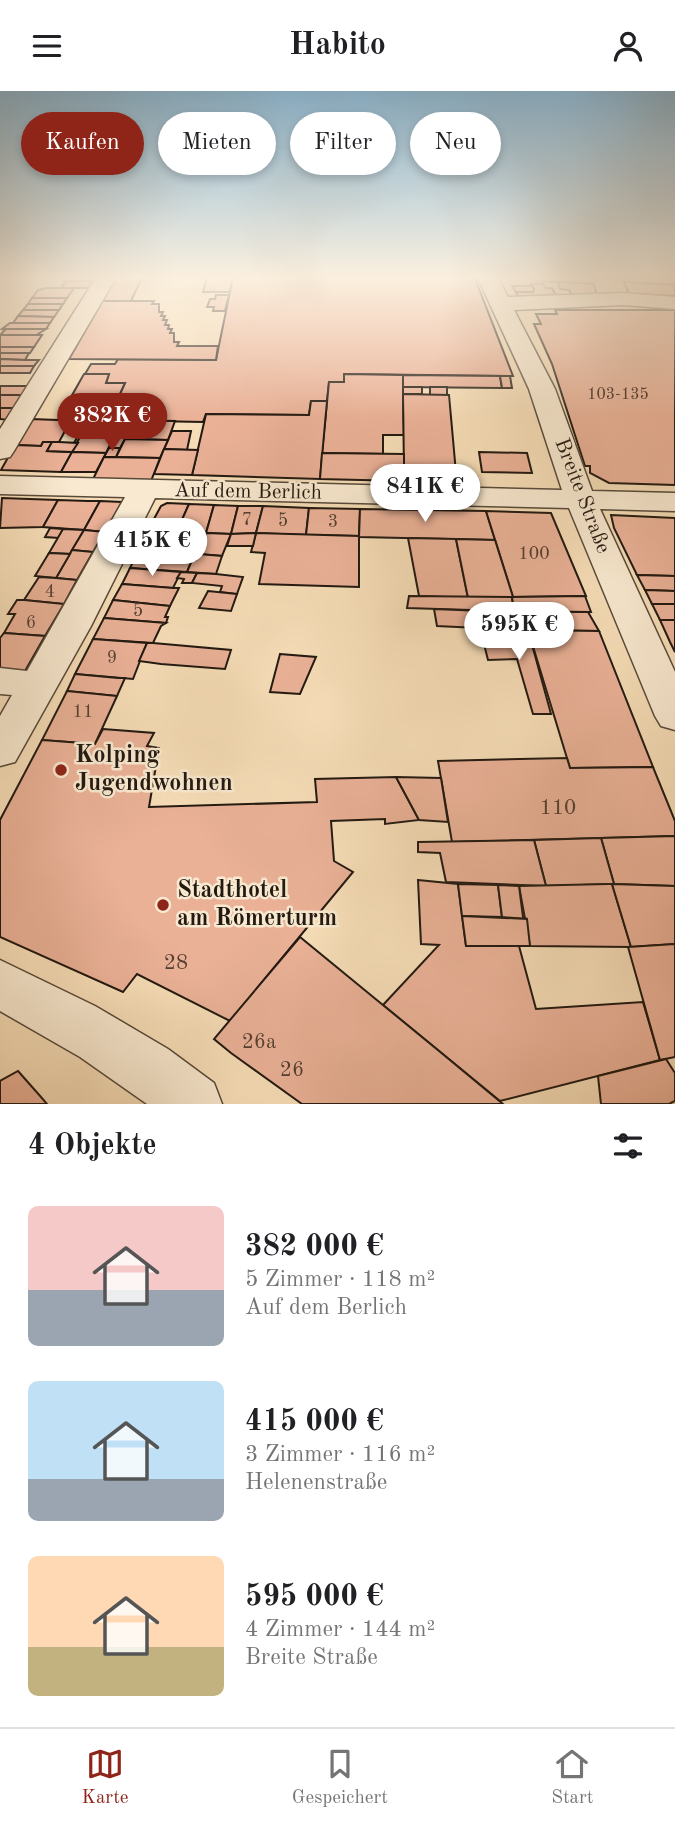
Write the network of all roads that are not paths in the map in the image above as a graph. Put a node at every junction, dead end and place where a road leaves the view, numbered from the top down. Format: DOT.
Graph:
graph roads {
  1 [pos="78,323"];
  2 [pos="511,323"];
  3 [pos="0,451"];
  4 [pos="0,485"];
  5 [pos="144,490"];
  6 [pos="580,498"];
  7 [pos="675,502"];
  8 [pos="0,681"];
  9 [pos="38,685"];
  10 [pos="675,716"];
  11 [pos="0,751"];
  12 [pos="0,984"];
  13 [pos="193,1104"];
  1 -- 3 [label="street"];
  2 -- 6 [label="street, Breite Straße"];
  4 -- 5 [label="street, Auf dem Berlich"];
  5 -- 6 [label="street, Auf dem Berlich"];
  5 -- 9 [label="street"];
  6 -- 7 [label="street, Auf dem Berlich"];
  6 -- 10 [label="street, Breite Straße"];
  8 -- 9 [label="street"];
  9 -- 11 [label="street"];
  12 -- 13 [label="street"];
}
